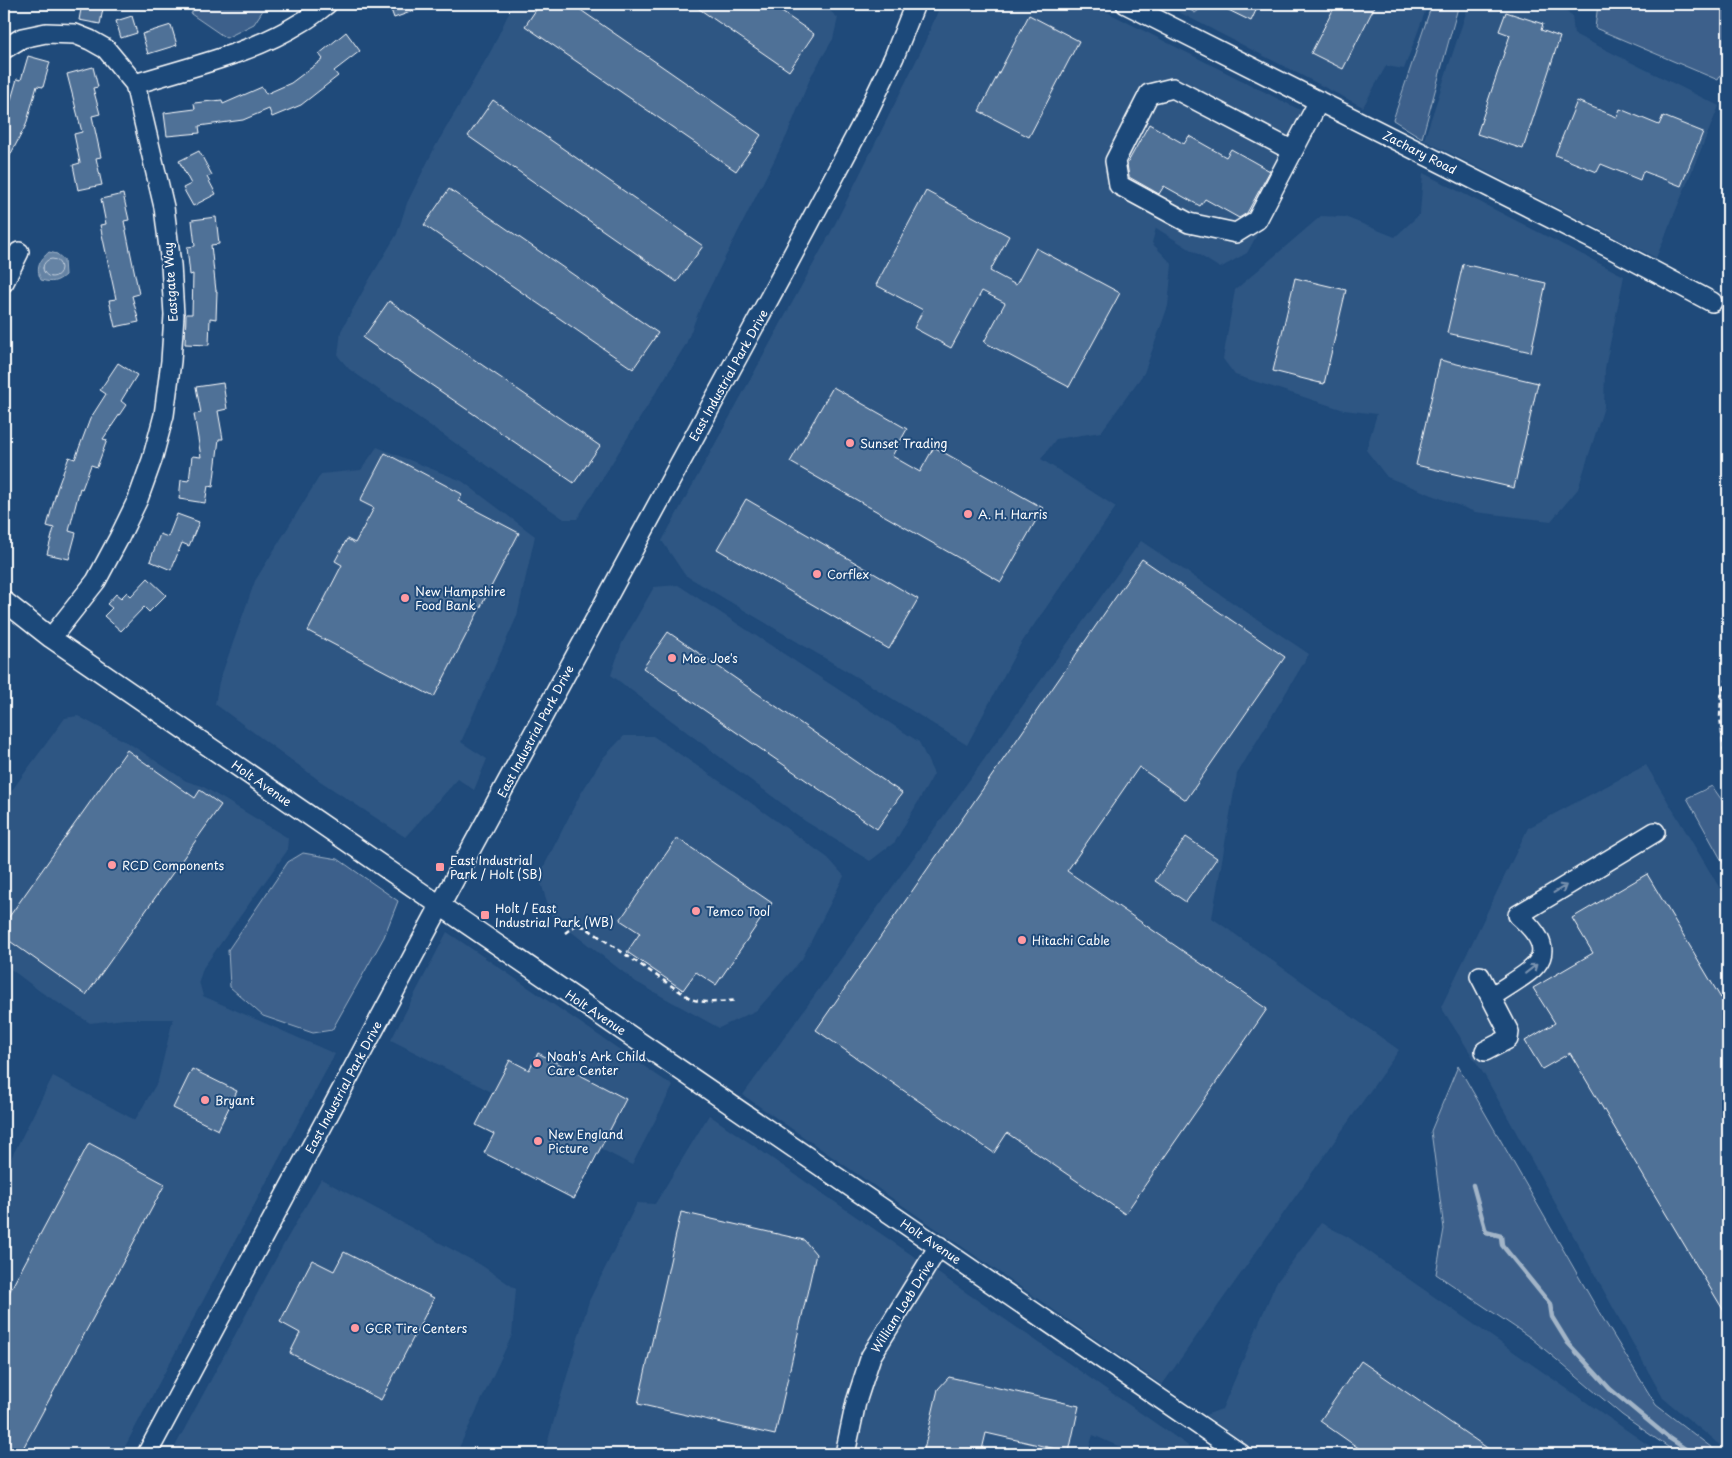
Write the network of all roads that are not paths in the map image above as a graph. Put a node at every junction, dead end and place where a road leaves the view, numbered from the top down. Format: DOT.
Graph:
graph roads {
  1 [pos="328,4"];
  2 [pos="915,4"];
  3 [pos="1126,4"];
  4 [pos="4,49"];
  5 [pos="135,84"];
  6 [pos="1319,101"];
  7 [pos="1293,151"];
  8 [pos="19,252"];
  9 [pos="4,282"];
  10 [pos="1712,302"];
  11 [pos="4,601"];
  12 [pos="51,638"];
  13 [pos="1655,832"];
  14 [pos="440,906"];
  15 [pos="1480,976"];
  16 [pos="1491,997"];
  17 [pos="1485,1051"];
  18 [pos="939,1246"];
  19 [pos="147,1454"];
  20 [pos="845,1454"];
  21 [pos="1241,1454"];
  1 -- 5 [label="street"];
  2 -- 14 [label="street, East Industrial Park Drive"];
  3 -- 6 [label="street, Zachary Road"];
  4 -- 5 [label="street, Eastgate Way"];
  5 -- 12 [label="street, Eastgate Way"];
  6 -- 7 [label="street"];
  6 -- 10 [label="street, Zachary Road"];
  7 -- 7 [label="street"];
  8 -- 9 [label="street"];
  11 -- 12 [label="street, Holt Avenue"];
  12 -- 14 [label="street, Holt Avenue"];
  16 -- 13 [label="street, one-way"];
  14 -- 18 [label="street, Holt Avenue"];
  14 -- 19 [label="street, East Industrial Park Drive"];
  15 -- 16 [label="street"];
  16 -- 17 [label="street"];
  18 -- 20 [label="street, William Loeb Drive"];
  18 -- 21 [label="street, Holt Avenue"];
}
